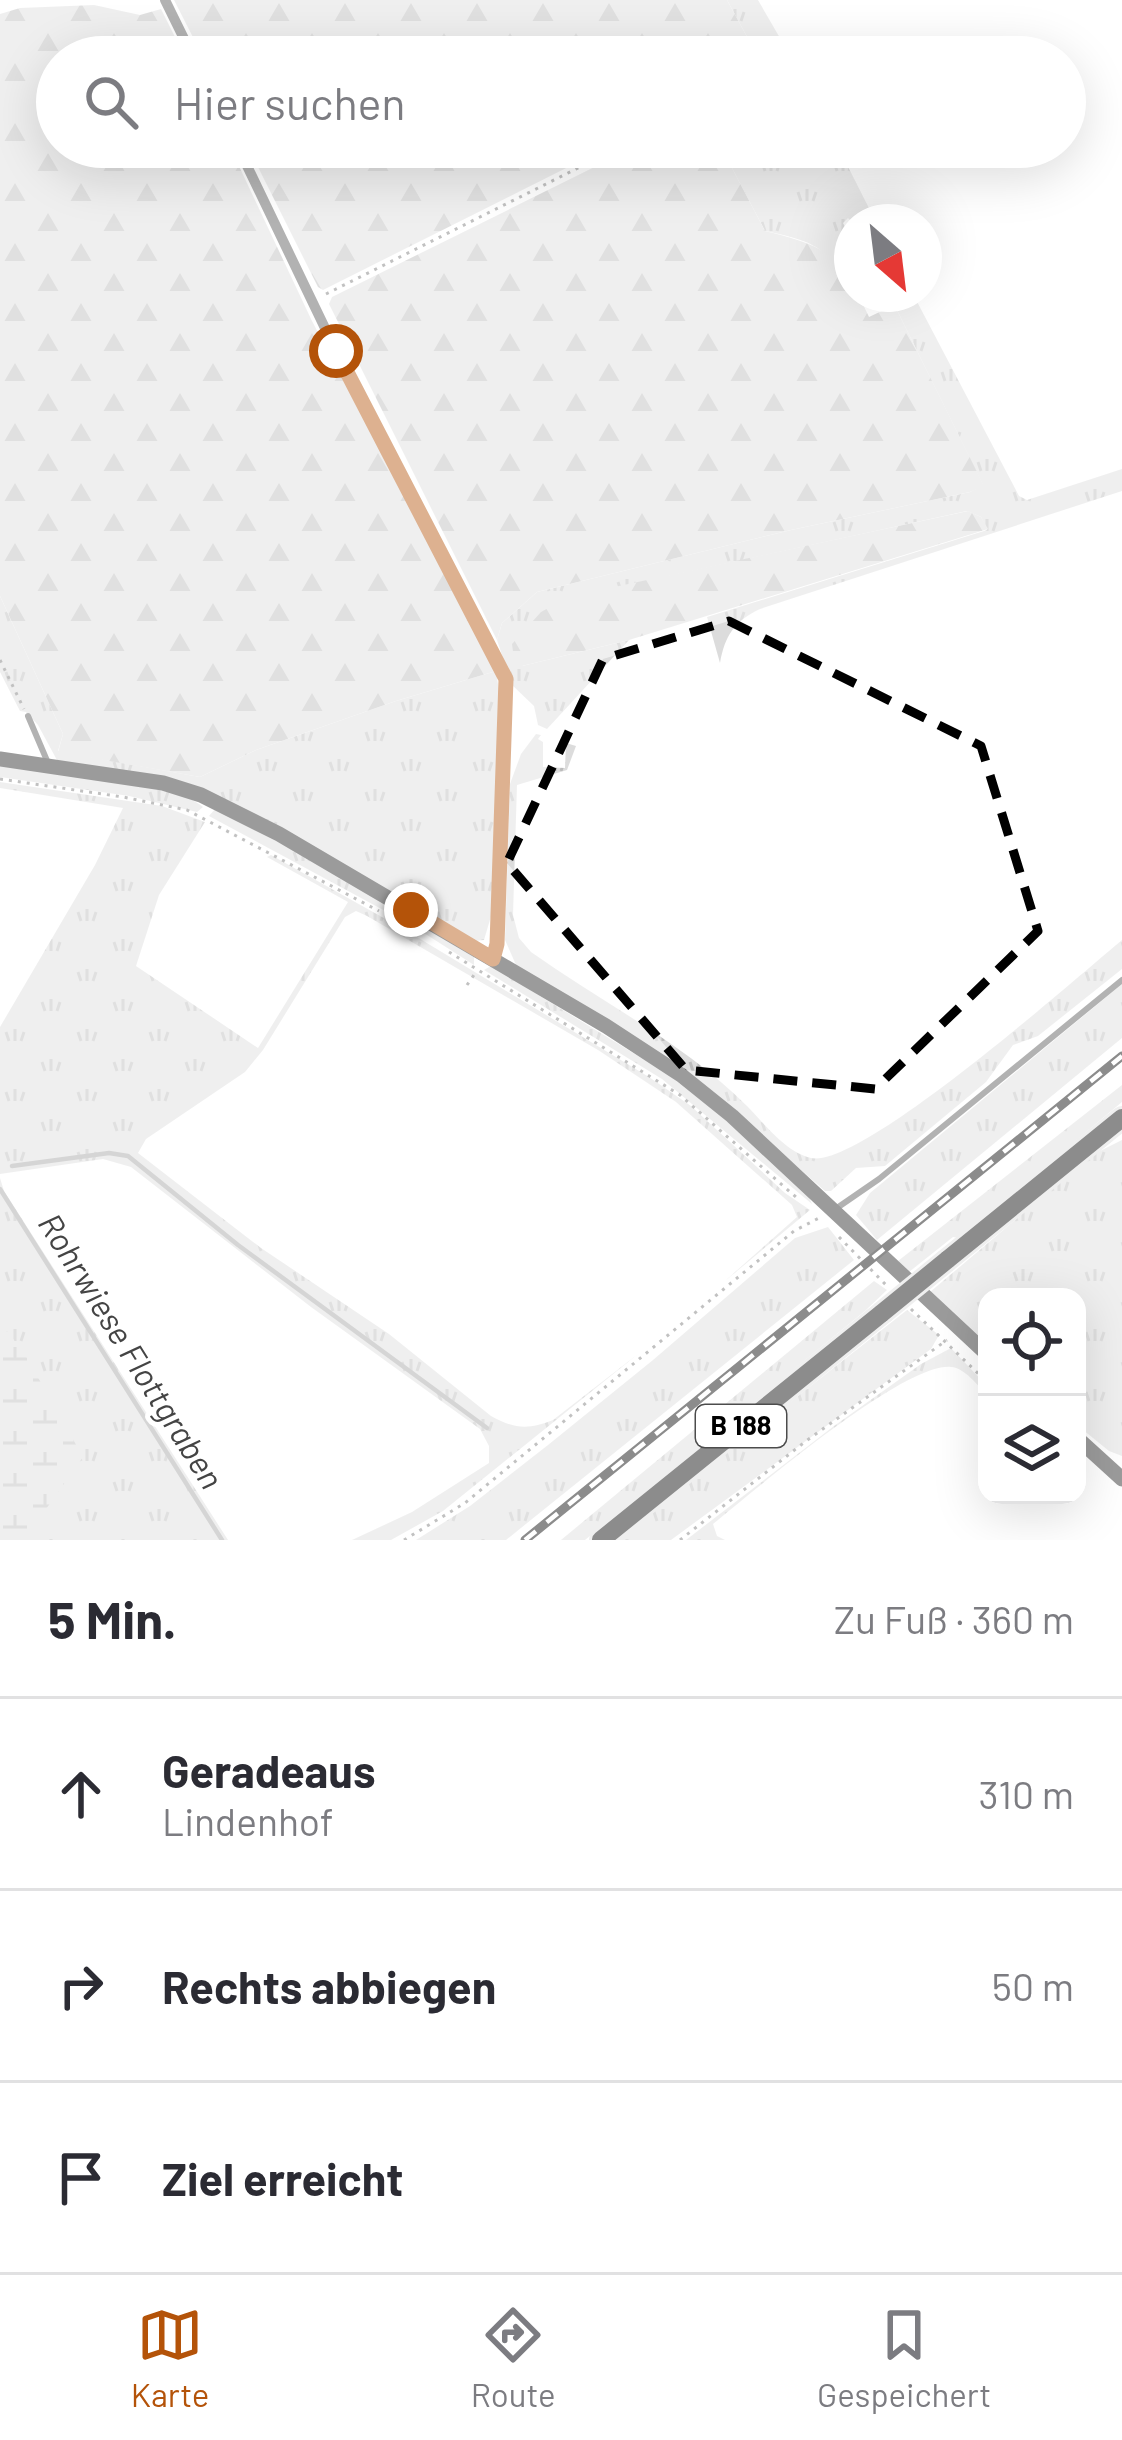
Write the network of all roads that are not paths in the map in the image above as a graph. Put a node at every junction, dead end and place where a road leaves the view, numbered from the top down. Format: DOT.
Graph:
graph roads {
  1 [pos="165,0"];
  2 [pos="183,36"];
  3 [pos="248,168"];
  4 [pos="28,716"];
  5 [pos="0,759"];
  6 [pos="49,766"];
  7 [pos="485,961"];
  8 [pos="1122,980"];
  9 [pos="1122,1118"];
  10 [pos="828,1213"];
  11 [pos="978,1346"];
  12 [pos="1086,1446"];
  13 [pos="1122,1479"];
  14 [pos="601,1540"];
  1 -- 2 [label="street"];
  3 -- 7 [label="street"];
  4 -- 6 [label="lane"];
  5 -- 6 [label="main road"];
  6 -- 7 [label="main road"];
  7 -- 10 [label="main road"];
  8 -- 10 [label="lane"];
  9 -- 14 [label="highway, B 188, bridge"];
  10 -- 11 [label="main road"];
  12 -- 13 [label="main road"];
}
